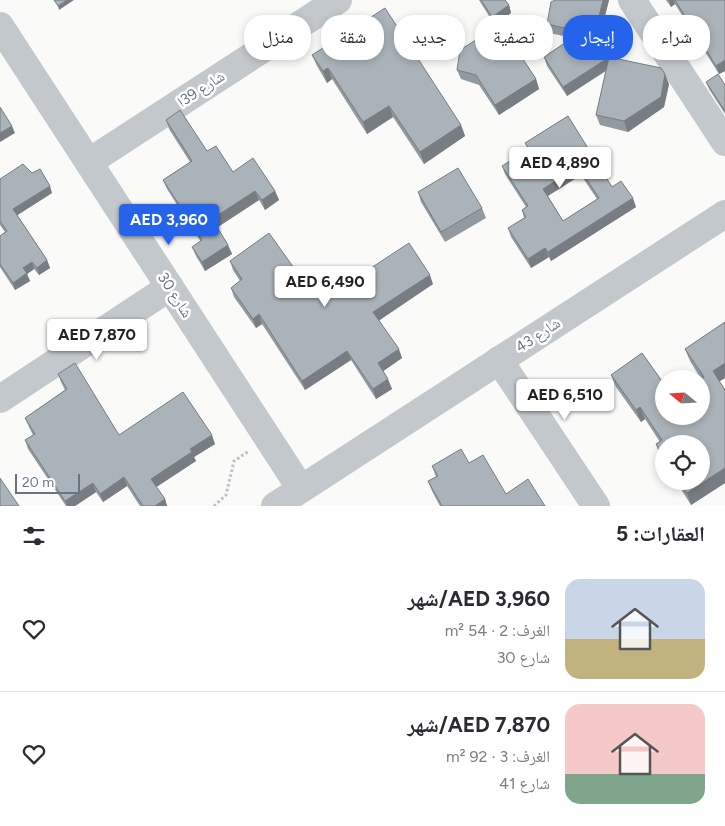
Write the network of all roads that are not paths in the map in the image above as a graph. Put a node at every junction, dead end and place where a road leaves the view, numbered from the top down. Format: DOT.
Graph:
graph roads {
  1 [pos="338,0"];
  2 [pos="632,0"];
  3 [pos="0,26"];
  4 [pos="725,142"];
  5 [pos="89,162"];
  6 [pos="725,214"];
  7 [pos="170,287"];
  8 [pos="499,360"];
  9 [pos="0,399"];
  10 [pos="301,489"];
  11 [pos="275,506"];
  12 [pos="596,506"];
  1 -- 5 [label="street, شارع 39ا"];
  2 -- 4 [label="street"];
  3 -- 5 [label="street, شارع 30"];
  5 -- 7 [label="street, شارع 30"];
  6 -- 8 [label="street, شارع 43"];
  7 -- 9 [label="street"];
  7 -- 10 [label="street, شارع 30"];
  8 -- 10 [label="street, شارع 43"];
  8 -- 12 [label="street"];
  10 -- 11 [label="street, شارع 43"];
}
